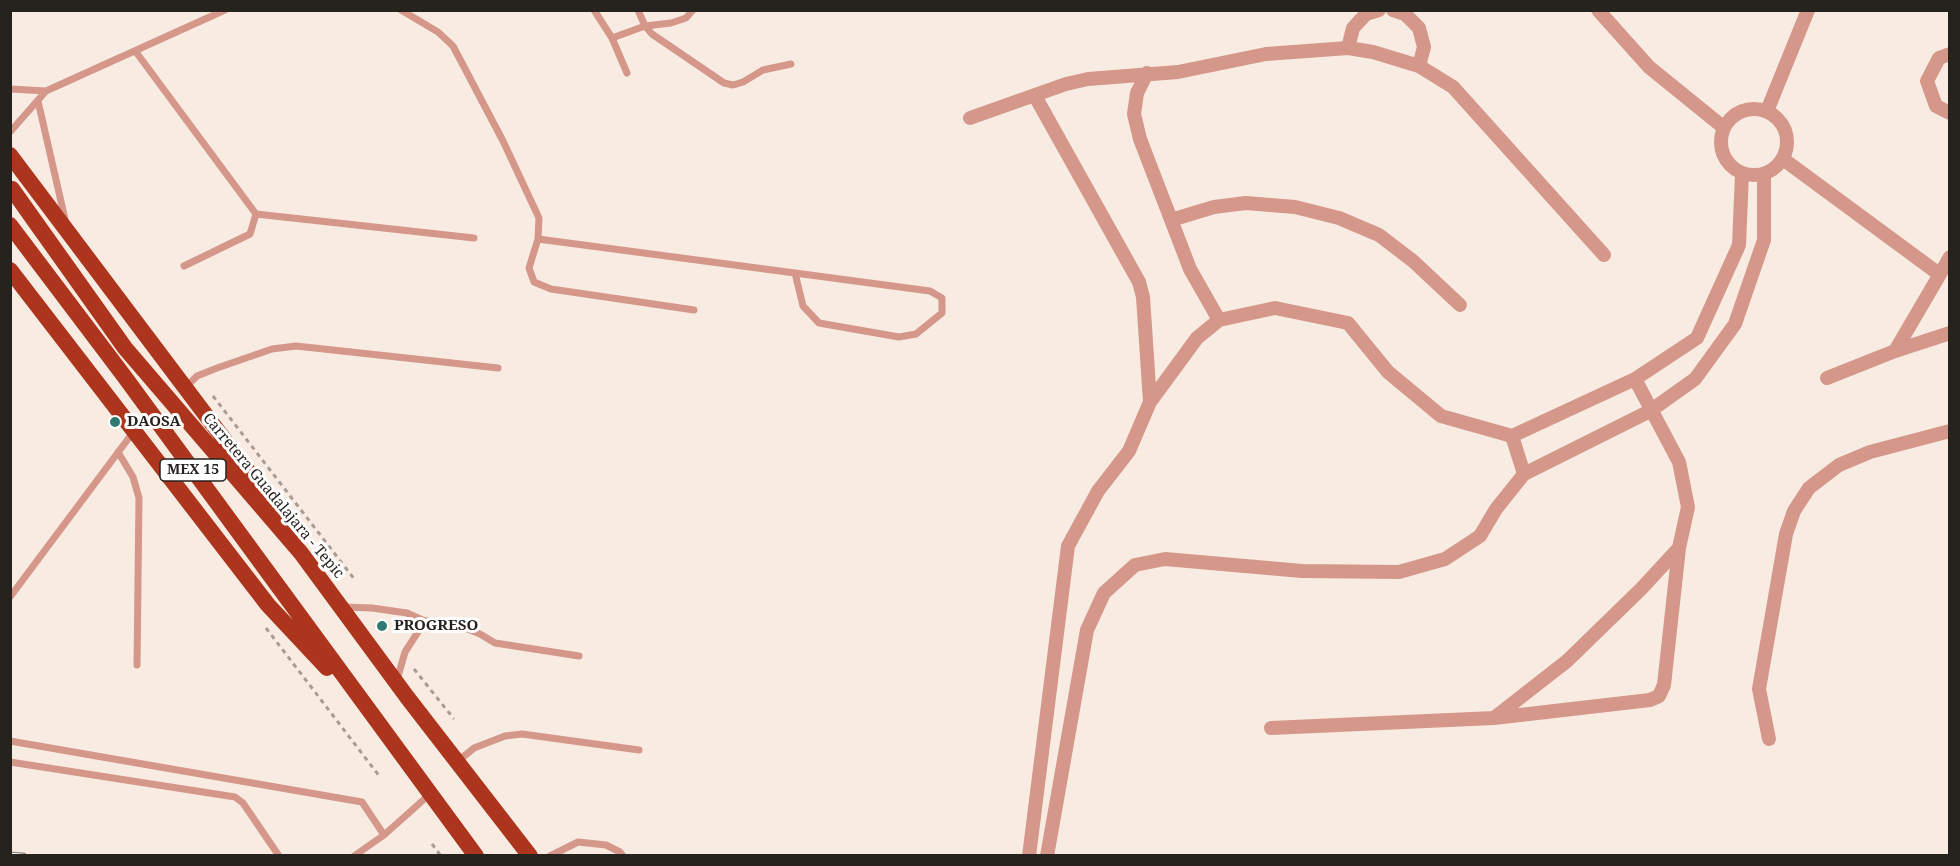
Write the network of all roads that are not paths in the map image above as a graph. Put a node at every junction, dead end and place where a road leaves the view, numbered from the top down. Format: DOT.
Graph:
graph roads {
  1 [pos="225,10"];
  2 [pos="401,10"];
  3 [pos="594,10"];
  4 [pos="638,10"];
  5 [pos="693,10"];
  6 [pos="1380,10"];
  7 [pos="1393,10"];
  8 [pos="1598,10"];
  9 [pos="1808,10"];
  10 [pos="645,26"];
  11 [pos="612,38"];
  12 [pos="1348,48"];
  13 [pos="136,52"];
  14 [pos="1950,54"];
  15 [pos="791,64"];
  16 [pos="1419,66"];
  17 [pos="627,72"];
  18 [pos="1147,73"];
  19 [pos="10,89"];
  20 [pos="46,91"];
  21 [pos="1035,96"];
  22 [pos="38,101"];
  23 [pos="1767,111"];
  24 [pos="1950,113"];
  25 [pos="970,118"];
  26 [pos="1723,127"];
  27 [pos="10,132"];
  28 [pos="1784,159"];
  29 [pos="14,162"];
  30 [pos="1742,174"];
  31 [pos="1764,175"];
  32 [pos="12,189"];
  33 [pos="256,214"];
  34 [pos="1171,220"];
  35 [pos="10,225"];
  36 [pos="66,228"];
  37 [pos="474,238"];
  38 [pos="538,239"];
  39 [pos="1604,255"];
  40 [pos="1950,257"];
  41 [pos="184,266"];
  42 [pos="10,270"];
  43 [pos="795,273"];
  44 [pos="1939,274"];
  45 [pos="1460,305"];
  46 [pos="694,310"];
  47 [pos="1219,320"];
  48 [pos="1950,333"];
  49 [pos="1895,351"];
  50 [pos="498,369"];
  51 [pos="1827,378"];
  52 [pos="1635,380"];
  53 [pos="185,388"];
  54 [pos="1150,402"];
  55 [pos="1650,411"];
  56 [pos="134,431"];
  57 [pos="1950,431"];
  58 [pos="1512,436"];
  59 [pos="117,452"];
  60 [pos="1524,474"];
  61 [pos="1679,548"];
  62 [pos="301,554"];
  63 [pos="10,597"];
  64 [pos="341,607"];
  65 [pos="425,621"];
  66 [pos="579,656"];
  67 [pos="137,665"];
  68 [pos="396,682"];
  69 [pos="375,717"];
  70 [pos="1494,718"];
  71 [pos="1271,728"];
  72 [pos="1769,739"];
  73 [pos="10,741"];
  74 [pos="1042,743"];
  75 [pos="1066,745"];
  76 [pos="639,750"];
  77 [pos="10,762"];
  78 [pos="457,762"];
  79 [pos="430,794"];
  80 [pos="384,835"];
  81 [pos="279,855"];
  82 [pos="354,855"];
  83 [pos="476,855"];
  84 [pos="530,855"];
  85 [pos="550,855"];
  86 [pos="623,855"];
  87 [pos="1029,855"];
  88 [pos="1047,855"];
  1 -- 13 [label="lane"];
  2 -- 38 [label="lane"];
  3 -- 11 [label="lane"];
  4 -- 10 [label="lane"];
  5 -- 10 [label="lane"];
  6 -- 12 [label="street"];
  7 -- 16 [label="street"];
  8 -- 26 [label="street"];
  9 -- 23 [label="street"];
  10 -- 11 [label="lane"];
  10 -- 15 [label="lane"];
  11 -- 17 [label="lane"];
  12 -- 16 [label="street"];
  12 -- 18 [label="street"];
  13 -- 20 [label="lane"];
  13 -- 33 [label="lane"];
  14 -- 24 [label="street"];
  16 -- 39 [label="street"];
  18 -- 21 [label="street"];
  18 -- 34 [label="street"];
  19 -- 20 [label="lane"];
  20 -- 22 [label="lane"];
  21 -- 25 [label="street"];
  21 -- 54 [label="street"];
  22 -- 27 [label="lane"];
  22 -- 36 [label="lane"];
  23 -- 26 [label="street"];
  23 -- 28 [label="street"];
  26 -- 30 [label="street"];
  28 -- 31 [label="street"];
  28 -- 44 [label="street"];
  29 -- 36 [label="highway"];
  30 -- 31 [label="street"];
  30 -- 52 [label="street"];
  31 -- 55 [label="street"];
  32 -- 62 [label="highway, Carretera Guadalajara - Tepic / MEX 15"];
  33 -- 37 [label="lane"];
  33 -- 41 [label="lane"];
  34 -- 45 [label="street"];
  34 -- 47 [label="street"];
  35 -- 69 [label="highway, MEX 15"];
  36 -- 53 [label="highway"];
  38 -- 43 [label="lane"];
  38 -- 46 [label="lane"];
  40 -- 44 [label="street"];
  42 -- 56 [label="highway"];
  43 -- 43 [label="lane"];
  44 -- 49 [label="street"];
  47 -- 54 [label="street"];
  47 -- 58 [label="street"];
  48 -- 49 [label="street"];
  49 -- 51 [label="street"];
  50 -- 53 [label="lane"];
  52 -- 55 [label="street"];
  52 -- 58 [label="street"];
  53 -- 62 [label="highway"];
  54 -- 74 [label="street"];
  55 -- 60 [label="street"];
  55 -- 61 [label="street"];
  56 -- 59 [label="lane"];
  56 -- 69 [label="highway"];
  57 -- 72 [label="street"];
  58 -- 60 [label="street"];
  59 -- 63 [label="lane"];
  59 -- 67 [label="lane"];
  60 -- 75 [label="street"];
  61 -- 70 [label="street"];
  61 -- 70 [label="street"];
  62 -- 64 [label="highway, Carretera Guadalajara - Tepic / MEX 15"];
  64 -- 65 [label="lane"];
  64 -- 68 [label="highway, Carretera Guadalajara - Tepic / MEX 15"];
  65 -- 66 [label="lane"];
  65 -- 68 [label="lane"];
  68 -- 78 [label="highway, Carretera Guadalajara - Tepic / MEX 15"];
  69 -- 79 [label="highway, MEX 15"];
  70 -- 71 [label="street"];
  73 -- 80 [label="lane"];
  74 -- 75 [label="street"];
  74 -- 87 [label="street"];
  75 -- 88 [label="street"];
  76 -- 78 [label="lane"];
  77 -- 81 [label="lane"];
  78 -- 84 [label="highway, Carretera Guadalajara - Tepic / MEX 15"];
  79 -- 80 [label="lane"];
  79 -- 83 [label="highway, MEX 15"];
  80 -- 82 [label="lane"];
  85 -- 86 [label="lane"];
}
